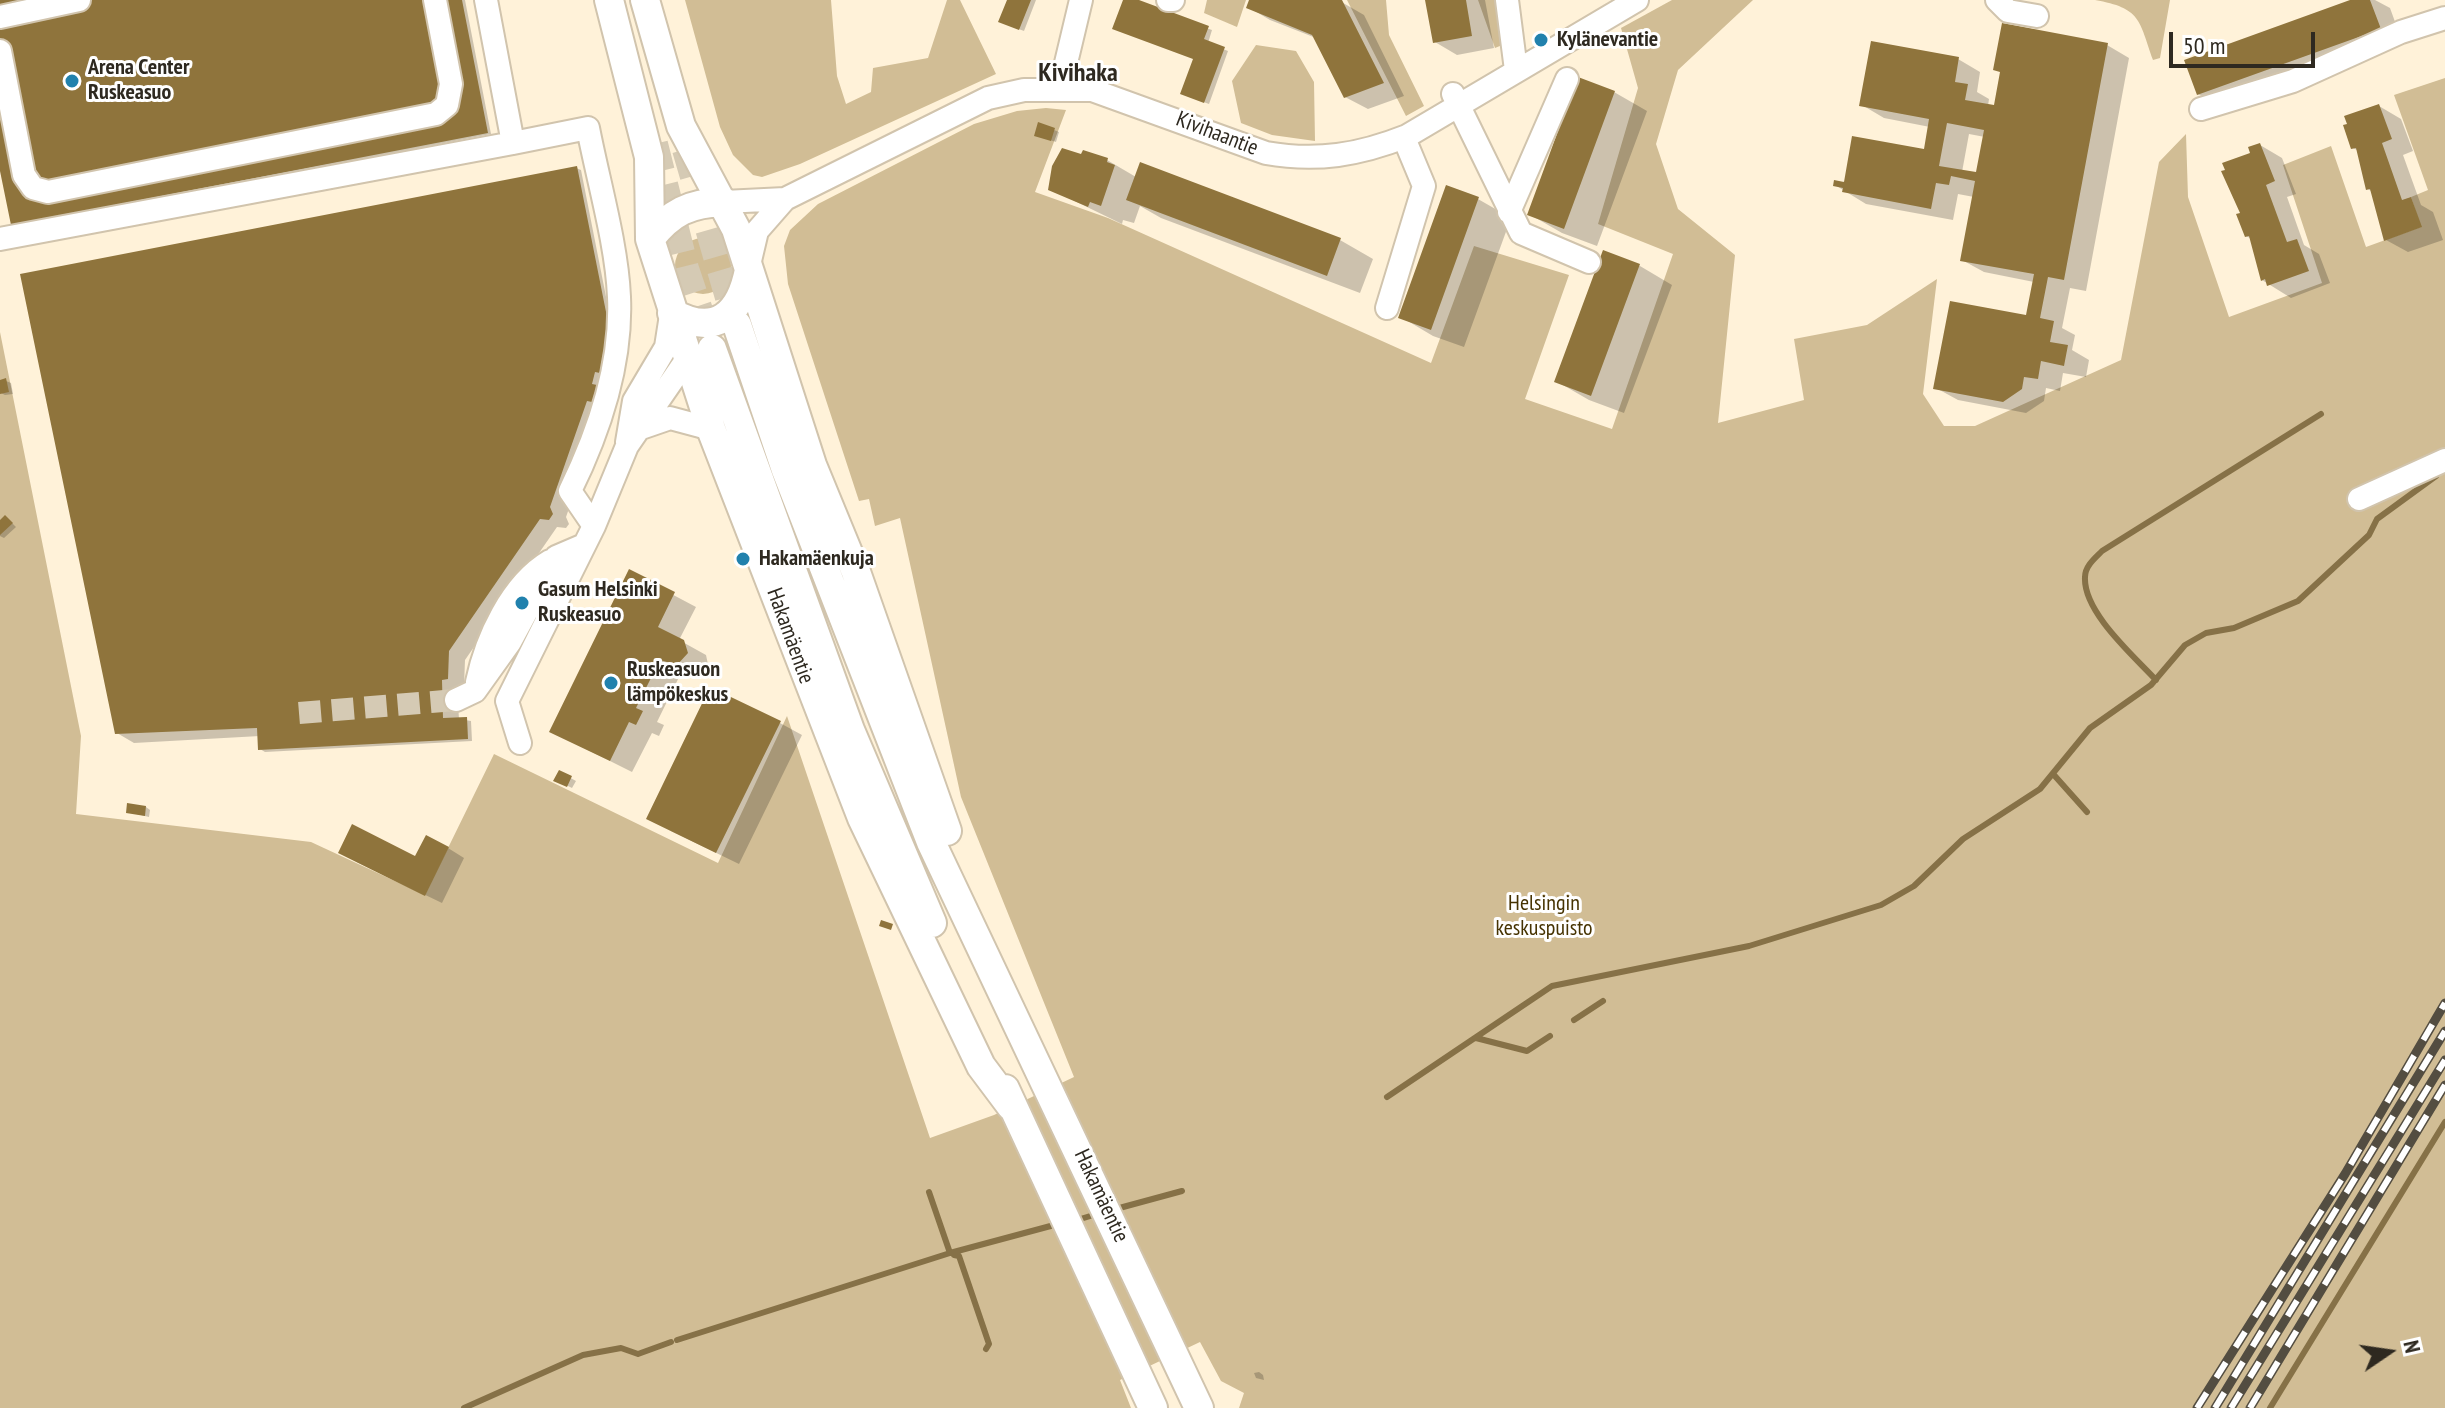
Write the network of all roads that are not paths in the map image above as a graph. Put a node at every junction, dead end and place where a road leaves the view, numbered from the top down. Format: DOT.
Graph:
graph roads {
  1 [pos="79,0"];
  2 [pos="435,0"];
  3 [pos="486,0"];
  4 [pos="609,0"];
  5 [pos="645,0"];
  6 [pos="1081,0"];
  7 [pos="1507,0"];
  8 [pos="1637,0"];
  9 [pos="1997,0"];
  10 [pos="2037,16"];
  11 [pos="0,17"];
  12 [pos="2445,18"];
  13 [pos="0,51"];
  14 [pos="1516,70"];
  15 [pos="1567,79"];
  16 [pos="1060,88"];
  17 [pos="1456,99"];
  18 [pos="2201,109"];
  19 [pos="1404,138"];
  20 [pos="513,143"];
  21 [pos="785,199"];
  22 [pos="724,202"];
  23 [pos="1509,212"];
  24 [pos="0,239"];
  25 [pos="650,239"];
  26 [pos="1589,262"];
  27 [pos="749,270"];
  28 [pos="1387,308"];
  29 [pos="672,313"];
  30 [pos="730,322"];
  31 [pos="699,354"];
  32 [pos="641,428"];
  33 [pos="711,429"];
  34 [pos="627,446"];
  35 [pos="2445,460"];
  36 [pos="2359,499"];
  37 [pos="589,536"];
  38 [pos="507,701"];
  39 [pos="520,743"];
  40 [pos="931,842"];
  41 [pos="904,854"];
  42 [pos="999,987"];
  43 [pos="1011,1106"];
  44 [pos="1153,1408"];
  45 [pos="1199,1408"];
  1 -- 11 [label="street"];
  2 -- 13 [label="street"];
  3 -- 20 [label="street"];
  4 -- 25 [label="main road, Hakamäentie"];
  5 -- 22 [label="main road, Hakamäentie"];
  6 -- 16 [label="street"];
  7 -- 14 [label="street"];
  8 -- 14 [label="street, Kivihaantie"];
  9 -- 10 [label="street"];
  12 -- 18 [label="street"];
  14 -- 17 [label="street, Kivihaantie"];
  15 -- 23 [label="street"];
  16 -- 19 [label="street, Kivihaantie"];
  16 -- 21 [label="street, Kivihaantie"];
  17 -- 19 [label="street, Kivihaantie"];
  17 -- 23 [label="street"];
  19 -- 28 [label="street"];
  20 -- 24 [label="street"];
  20 -- 37 [label="street"];
  21 -- 22 [label="street, Kivihaantie"];
  21 -- 27 [label="street, Kivihaantie"];
  22 -- 25 [label="main road"];
  22 -- 27 [label="main road, Hakamäentie"];
  23 -- 26 [label="street"];
  25 -- 29 [label="main road, Hakamäentie"];
  27 -- 30 [label="main road"];
  27 -- 42 [label="main road, Hakamäentie"];
  29 -- 30 [label="main road"];
  29 -- 31 [label="main road, Hakamäentie"];
  29 -- 34 [label="street"];
  30 -- 31 [label="main road"];
  30 -- 40 [label="main road, Hakamäentie"];
  31 -- 32 [label="street"];
  31 -- 33 [label="main road, Hakamäentie"];
  31 -- 41 [label="main road, Hakamäentie"];
  32 -- 33 [label="street"];
  32 -- 34 [label="street"];
  33 -- 43 [label="main road, Hakamäentie"];
  34 -- 37 [label="street"];
  35 -- 36 [label="street"];
  37 -- 38 [label="street"];
  37 -- 38 [label="street"];
  38 -- 39 [label="street"];
  40 -- 41 [label="street"];
  40 -- 42 [label="main road, Hakamäentie"];
  41 -- 43 [label="main road, Hakamäentie"];
  42 -- 45 [label="main road, Hakamäentie"];
  43 -- 44 [label="main road, Hakamäentie"];
}
